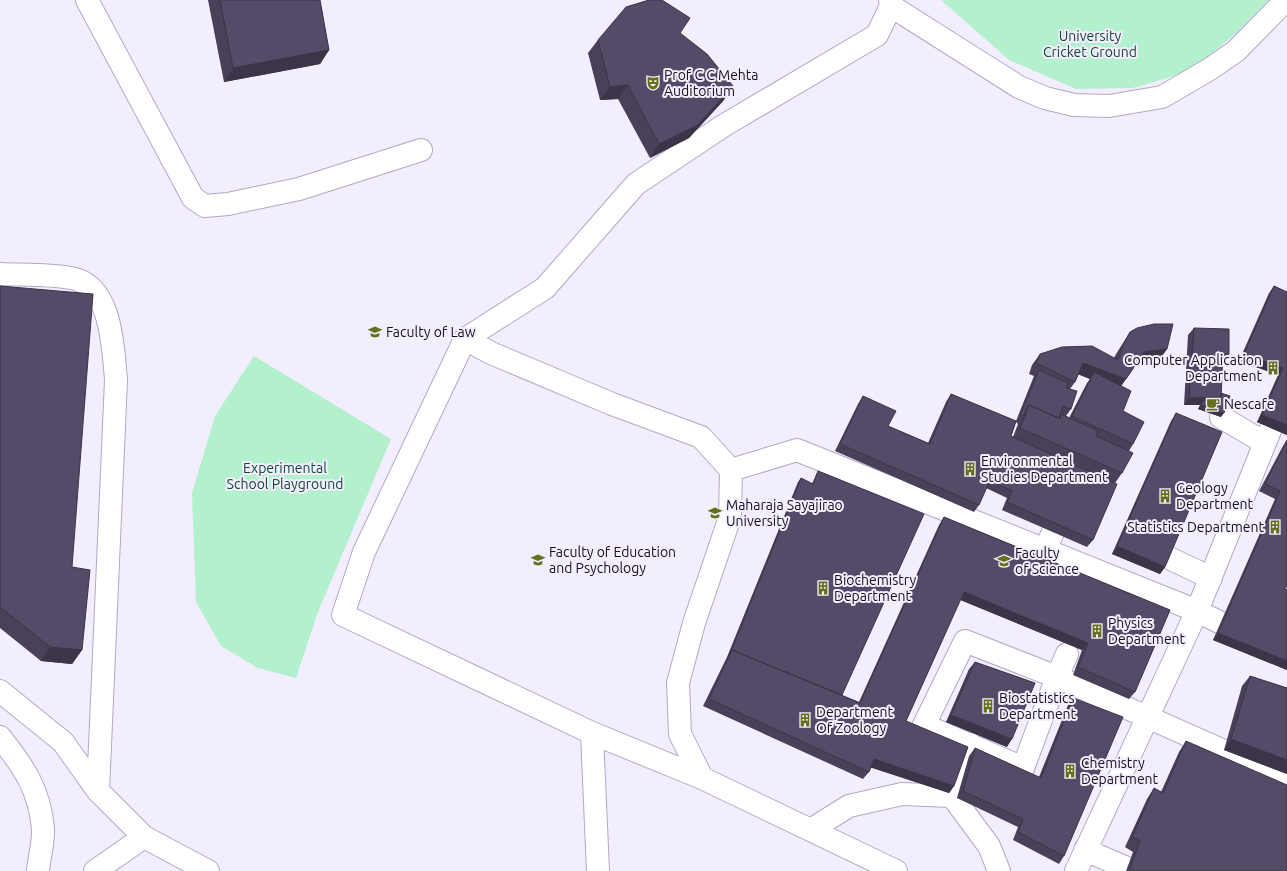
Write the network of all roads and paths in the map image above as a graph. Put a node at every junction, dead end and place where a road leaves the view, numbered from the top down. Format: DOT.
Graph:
graph roads {
  1 [pos="87,0"];
  2 [pos="1286,0"];
  3 [pos="891,3"];
  4 [pos="421,150"];
  5 [pos="0,274"];
  6 [pos="465,339"];
  7 [pos="1221,417"];
  8 [pos="731,470"];
  9 [pos="1167,557"];
  10 [pos="1211,578"];
  11 [pos="1197,612"];
  12 [pos="1221,623"];
  13 [pos="1067,654"];
  14 [pos="1057,677"];
  15 [pos="0,691"];
  16 [pos="1148,716"];
  17 [pos="592,733"];
  18 [pos="0,737"];
  19 [pos="970,744"];
  20 [pos="702,778"];
  21 [pos="1287,779"];
  22 [pos="98,791"];
  23 [pos="952,796"];
  24 [pos="812,829"];
  25 [pos="144,837"];
  26 [pos="1085,850"];
  27 [pos="1127,868"];
  28 [pos="38,871"];
  29 [pos="95,871"];
  30 [pos="208,871"];
  31 [pos="598,871"];
  32 [pos="896,871"];
  33 [pos="999,871"];
  34 [pos="1076,871"];
  1 -- 4 [label="main road"];
  2 -- 3 [label="main road"];
  3 -- 6 [label="main road"];
  5 -- 22 [label="main road"];
  6 -- 8 [label="main road"];
  6 -- 17 [label="main road"];
  7 -- 10 [label="main road"];
  8 -- 11 [label="main road"];
  8 -- 20 [label="main road"];
  9 -- 10 [label="main road"];
  10 -- 11 [label="main road"];
  11 -- 12 [label="main road"];
  11 -- 16 [label="main road"];
  13 -- 14 [label="main road"];
  14 -- 16 [label="main road"];
  14 -- 19 [label="main road"];
  14 -- 19 [label="main road"];
  15 -- 22 [label="main road"];
  16 -- 21 [label="main road"];
  16 -- 26 [label="main road"];
  17 -- 20 [label="main road"];
  17 -- 31 [label="main road"];
  18 -- 28 [label="main road"];
  19 -- 23 [label="main road"];
  20 -- 24 [label="main road"];
  22 -- 25 [label="main road"];
  23 -- 24 [label="main road"];
  23 -- 33 [label="main road"];
  24 -- 32 [label="main road"];
  25 -- 29 [label="main road"];
  25 -- 30 [label="main road"];
  26 -- 27 [label="main road"];
  26 -- 34 [label="main road"];
}
